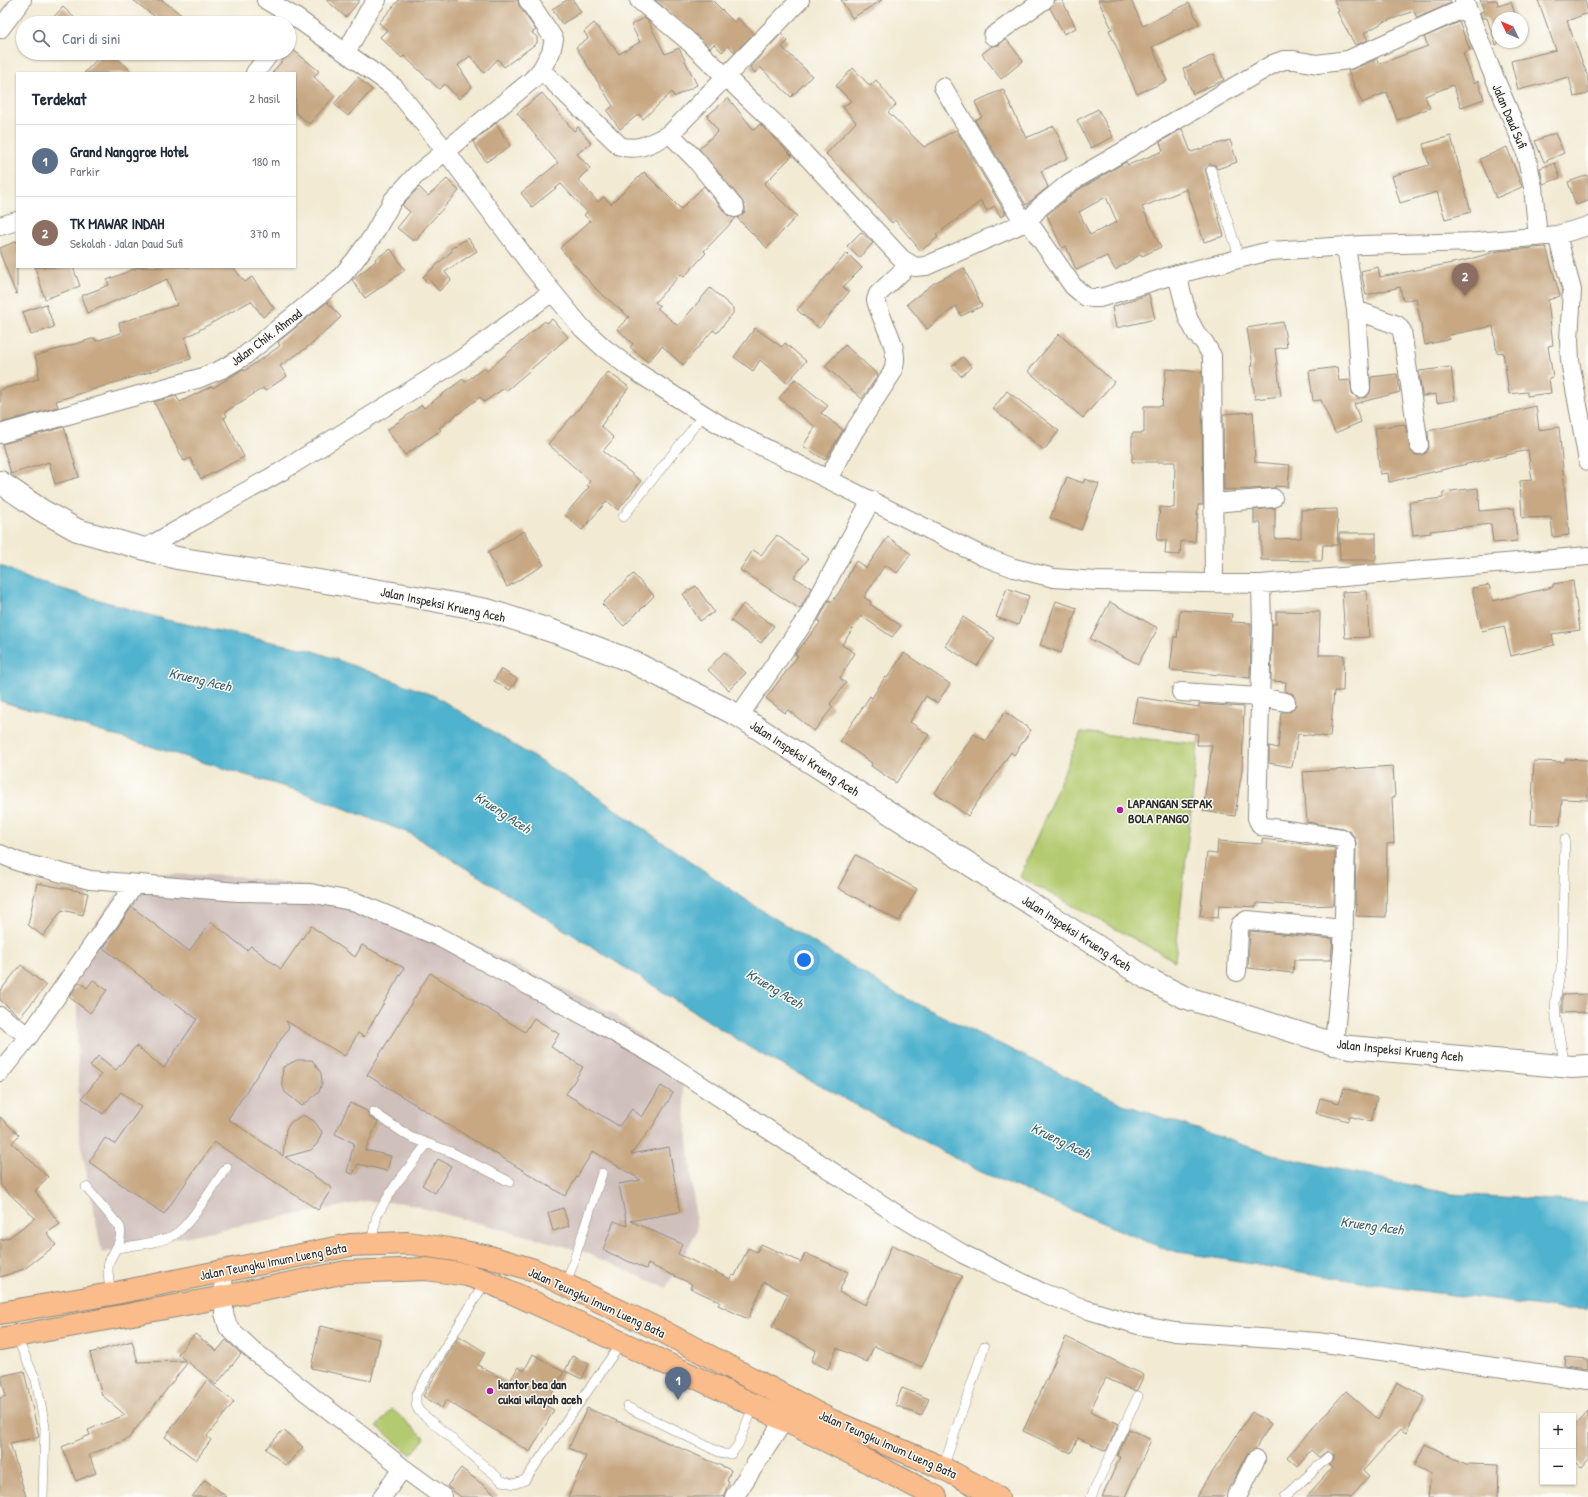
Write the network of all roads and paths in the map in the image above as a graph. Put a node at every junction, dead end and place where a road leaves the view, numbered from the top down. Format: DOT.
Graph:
graph roads {
  1 [pos="22,0"];
  2 [pos="266,0"];
  3 [pos="377,0"];
  4 [pos="528,0"];
  5 [pos="639,0"];
  6 [pos="800,0"];
  7 [pos="1044,0"];
  8 [pos="1466,3"];
  9 [pos="286,16"];
  10 [pos="296,23"];
  11 [pos="0,29"];
  12 [pos="993,36"];
  13 [pos="346,53"];
  14 [pos="265,60"];
  15 [pos="541,70"];
  16 [pos="256,72"];
  17 [pos="724,77"];
  18 [pos="943,87"];
  19 [pos="670,134"];
  20 [pos="445,150"];
  21 [pos="1211,170"];
  22 [pos="735,208"];
  23 [pos="16,221"];
  24 [pos="1026,222"];
  25 [pos="0,226"];
  26 [pos="1588,226"];
  27 [pos="1557,235"];
  28 [pos="1538,237"];
  29 [pos="1346,247"];
  30 [pos="1240,259"];
  31 [pos="909,265"];
  32 [pos="1177,274"];
  33 [pos="552,292"];
  34 [pos="1356,310"];
  35 [pos="1361,388"];
  36 [pos="1583,410"];
  37 [pos="704,414"];
  38 [pos="0,434"];
  39 [pos="1419,445"];
  40 [pos="1588,461"];
  41 [pos="828,479"];
  42 [pos="0,482"];
  43 [pos="1272,498"];
  44 [pos="872,500"];
  45 [pos="1214,503"];
  46 [pos="623,517"];
  47 [pos="144,549"];
  48 [pos="1588,556"];
  49 [pos="1214,583"];
  50 [pos="1261,584"];
  51 [pos="1181,692"];
  52 [pos="1259,697"];
  53 [pos="1286,702"];
  54 [pos="739,716"];
  55 [pos="1565,839"];
  56 [pos="0,854"];
  57 [pos="135,884"];
  58 [pos="1344,929"];
  59 [pos="1237,972"];
  60 [pos="0,1016"];
  61 [pos="28,1036"];
  62 [pos="1334,1044"];
  63 [pos="1565,1066"];
  64 [pos="1588,1066"];
  65 [pos="0,1072"];
  66 [pos="374,1112"];
  67 [pos="427,1144"];
  68 [pos="226,1167"];
  69 [pos="602,1173"];
  70 [pos="510,1182"];
  71 [pos="86,1187"];
  72 [pos="371,1243"];
  73 [pos="118,1248"];
  74 [pos="223,1271"];
  75 [pos="486,1281"];
  76 [pos="566,1285"];
  77 [pos="112,1294"];
  78 [pos="223,1297"];
  79 [pos="0,1313"];
  80 [pos="8,1338"];
  81 [pos="622,1342"];
  82 [pos="984,1347"];
  83 [pos="1588,1380"];
  84 [pos="1138,1396"];
  85 [pos="755,1404"];
  86 [pos="627,1407"];
  87 [pos="785,1419"];
  88 [pos="1328,1457"];
  89 [pos="1256,1459"];
  90 [pos="403,1468"];
  91 [pos="943,1468"];
  92 [pos="43,1497"];
  93 [pos="382,1497"];
  94 [pos="443,1497"];
  95 [pos="734,1497"];
  96 [pos="936,1497"];
  97 [pos="998,1497"];
  98 [pos="1091,1497"];
  99 [pos="1237,1497"];
  100 [pos="1285,1497"];
  1 -- 11 [label="street"];
  2 -- 9 [label="street"];
  3 -- 13 [label="street"];
  4 -- 15 [label="street, Jalan Chik. Ahmad"];
  5 -- 17 [label="street"];
  6 -- 17 [label="street"];
  7 -- 12 [label="street"];
  8 -- 24 [label="street"];
  8 -- 28 [label="street, Jalan Daud Sufi"];
  10 -- 13 [label="street"];
  13 -- 20 [label="street"];
  14 -- 16 [label="street"];
  15 -- 19 [label="street"];
  15 -- 20 [label="street, Jalan Chik. Ahmad"];
  17 -- 19 [label="street"];
  17 -- 31 [label="street"];
  18 -- 24 [label="street"];
  19 -- 22 [label="street"];
  20 -- 33 [label="street"];
  20 -- 38 [label="street, Jalan Chik. Ahmad"];
  21 -- 30 [label="lane"];
  23 -- 25 [label="street"];
  24 -- 31 [label="street"];
  24 -- 32 [label="street"];
  26 -- 27 [label="street"];
  27 -- 28 [label="street"];
  27 -- 36 [label="street"];
  28 -- 29 [label="street"];
  29 -- 30 [label="street"];
  29 -- 34 [label="street"];
  30 -- 32 [label="street"];
  31 -- 41 [label="street"];
  32 -- 45 [label="street"];
  33 -- 37 [label="street"];
  33 -- 47 [label="street"];
  34 -- 35 [label="street"];
  34 -- 39 [label="street"];
  36 -- 40 [label="street"];
  37 -- 41 [label="street"];
  37 -- 46 [label="lane"];
  41 -- 44 [label="street"];
  42 -- 47 [label="street, Jalan Inspeksi Krueng Aceh"];
  43 -- 45 [label="street"];
  44 -- 49 [label="street"];
  44 -- 54 [label="street"];
  45 -- 49 [label="street"];
  47 -- 54 [label="street, Jalan Inspeksi Krueng Aceh"];
  48 -- 50 [label="street"];
  49 -- 50 [label="street"];
  50 -- 52 [label="street"];
  51 -- 52 [label="street"];
  52 -- 53 [label="street"];
  52 -- 58 [label="street"];
  54 -- 62 [label="street, Jalan Inspeksi Krueng Aceh"];
  55 -- 63 [label="lane"];
  56 -- 57 [label="street"];
  57 -- 61 [label="street"];
  57 -- 83 [label="street"];
  58 -- 59 [label="street"];
  58 -- 62 [label="street"];
  60 -- 61 [label="street"];
  61 -- 65 [label="street"];
  62 -- 63 [label="street, Jalan Inspeksi Krueng Aceh"];
  63 -- 64 [label="street, Jalan Inspeksi Krueng Aceh"];
  66 -- 67 [label="lane"];
  67 -- 70 [label="lane"];
  67 -- 72 [label="lane"];
  68 -- 73 [label="lane"];
  69 -- 76 [label="lane"];
  71 -- 73 [label="lane"];
  72 -- 74 [label="highway, Jalan Teungku Imum Lueng Bata"];
  72 -- 76 [label="highway, Jalan Teungku Imum Lueng Bata"];
  73 -- 77 [label="lane"];
  74 -- 77 [label="highway, Jalan Teungku Imum Lueng Bata"];
  74 -- 78 [label="street"];
  75 -- 78 [label="highway, Jalan Teungku Imum Lueng Bata"];
  75 -- 81 [label="highway, Jalan Teungku Imum Lueng Bata"];
  75 -- 81 [label="lane"];
  76 -- 91 [label="highway, Jalan Teungku Imum Lueng Bata"];
  77 -- 79 [label="highway, Jalan Teungku Imum Lueng Bata"];
  78 -- 80 [label="highway, Jalan Teungku Imum Lueng Bata"];
  78 -- 90 [label="street"];
  80 -- 92 [label="lane"];
  81 -- 85 [label="highway, Jalan Teungku Imum Lueng Bata"];
  82 -- 91 [label="lane"];
  84 -- 98 [label="lane"];
  85 -- 86 [label="lane"];
  85 -- 87 [label="highway, Jalan Teungku Imum Lueng Bata"];
  87 -- 95 [label="street"];
  87 -- 96 [label="highway, Jalan Teungku Imum Lueng Bata"];
  88 -- 100 [label="lane"];
  89 -- 99 [label="street"];
  90 -- 93 [label="street"];
  90 -- 94 [label="street"];
  91 -- 97 [label="highway, Jalan Teungku Imum Lueng Bata"];
}
